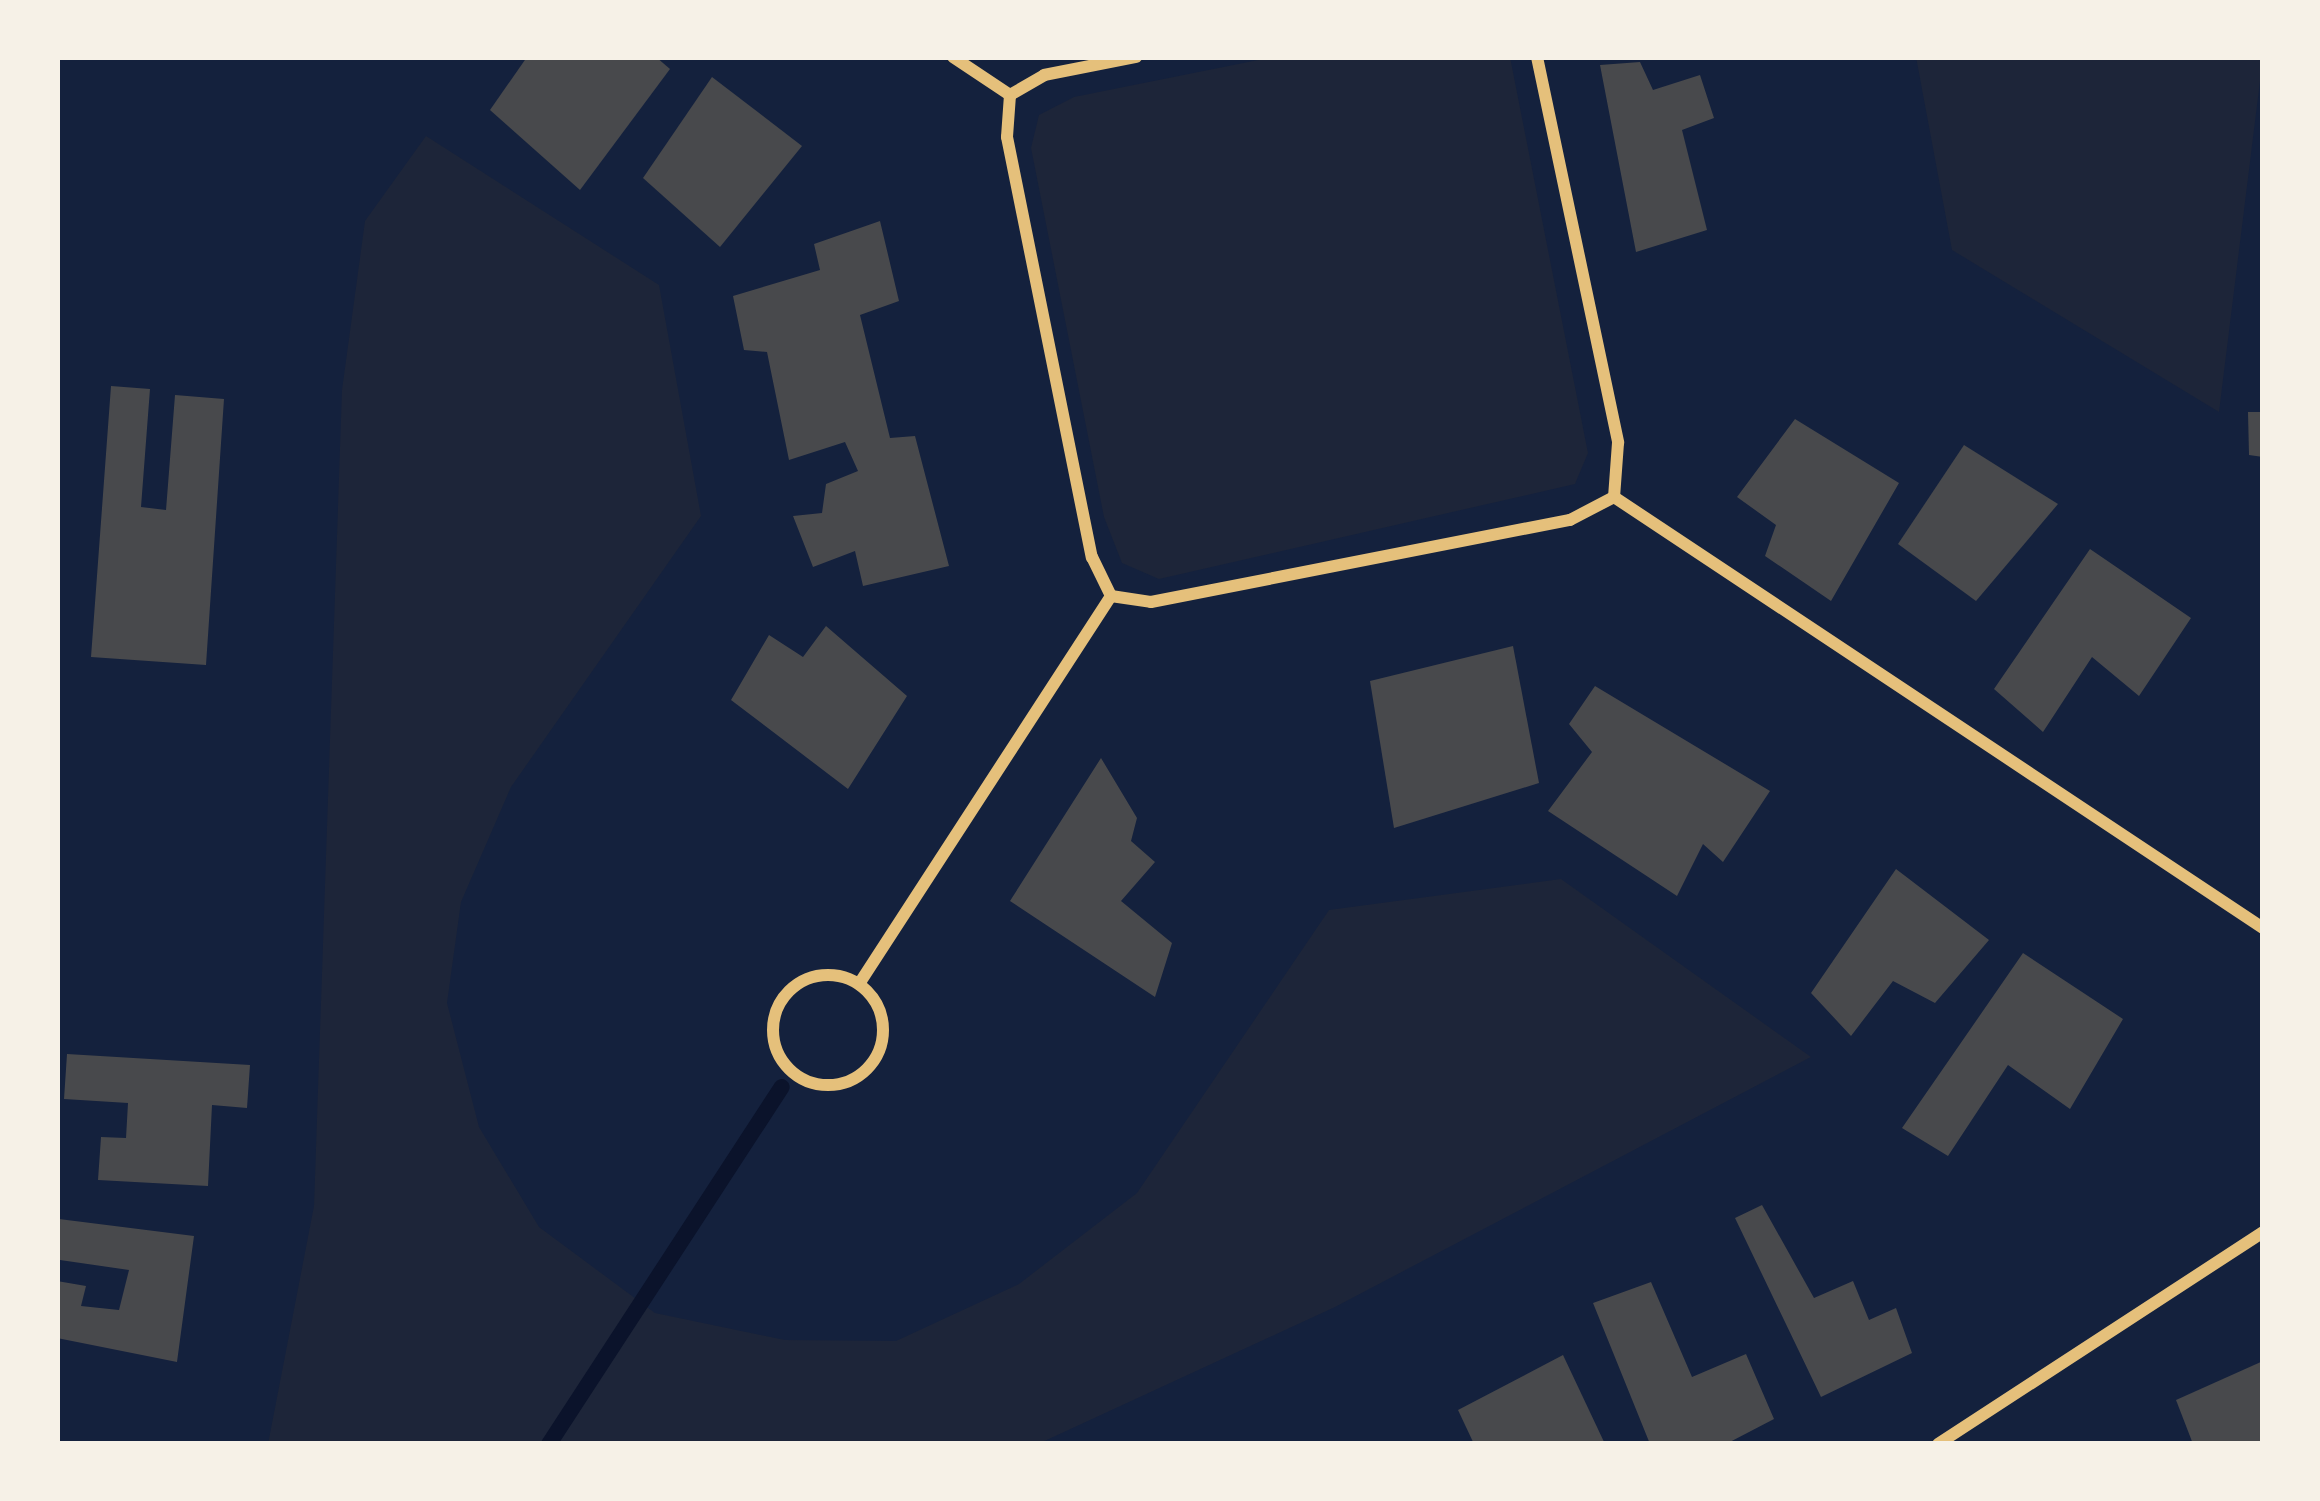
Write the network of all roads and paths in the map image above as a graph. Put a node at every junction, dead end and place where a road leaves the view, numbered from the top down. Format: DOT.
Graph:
graph roads {
  1 [pos="952,57"];
  2 [pos="1136,57"];
  3 [pos="1537,57"];
  4 [pos="1010,95"];
  5 [pos="1614,497"];
  6 [pos="1111,596"];
  7 [pos="2263,928"];
  8 [pos="859,984"];
  9 [pos="2263,1232"];
  10 [pos="1938,1444"];
  1 -- 4 [label="street"];
  2 -- 4 [label="street"];
  3 -- 5 [label="street"];
  4 -- 6 [label="street"];
  5 -- 6 [label="street"];
  5 -- 7 [label="street"];
  6 -- 8 [label="street"];
  8 -- 8 [label="street"];
  9 -- 10 [label="street"];
}
